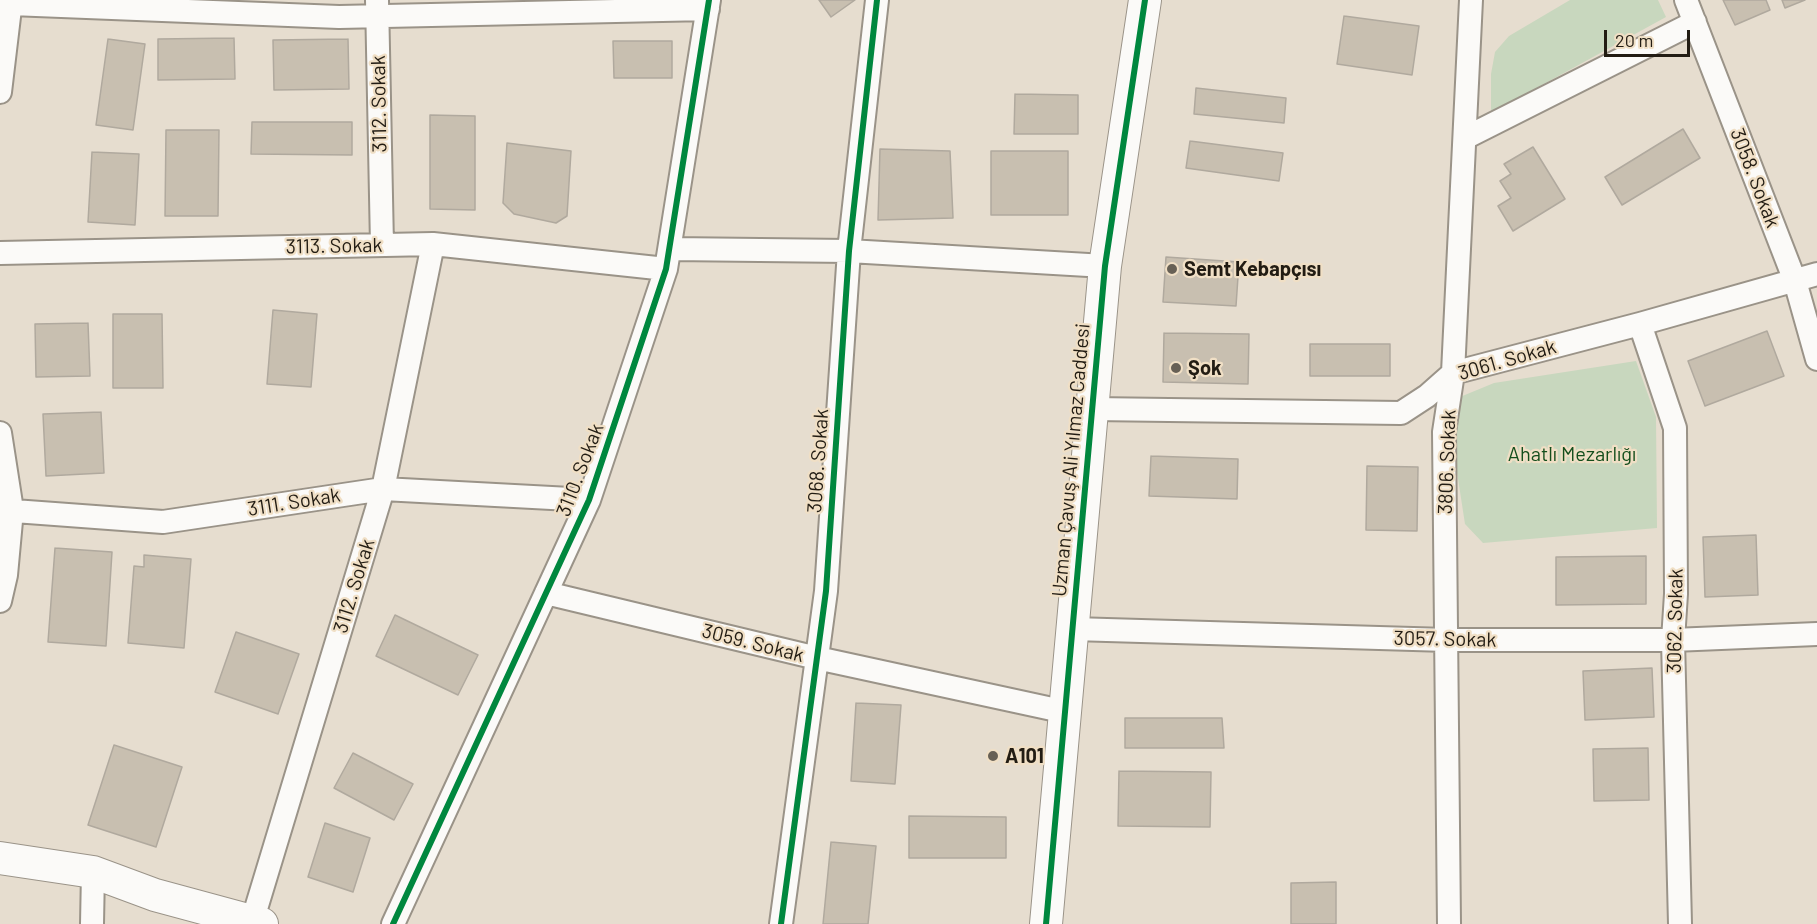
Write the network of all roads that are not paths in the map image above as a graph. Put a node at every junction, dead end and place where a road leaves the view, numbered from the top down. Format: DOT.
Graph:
graph roads {
  1 [pos="876,0"];
  2 [pos="1145,0"];
  3 [pos="1471,0"];
  4 [pos="1686,0"];
  5 [pos="11,2"];
  6 [pos="709,4"];
  7 [pos="377,8"];
  8 [pos="1695,22"];
  9 [pos="0,92"];
  10 [pos="1465,138"];
  11 [pos="434,244"];
  12 [pos="382,245"];
  13 [pos="849,250"];
  14 [pos="0,252"];
  15 [pos="669,259"];
  16 [pos="1105,266"];
  17 [pos="1817,274"];
  18 [pos="1795,281"];
  19 [pos="1640,324"];
  20 [pos="1817,359"];
  21 [pos="1453,373"];
  22 [pos="1092,409"];
  23 [pos="0,433"];
  24 [pos="383,489"];
  25 [pos="589,500"];
  26 [pos="6,510"];
  27 [pos="546,593"];
  28 [pos="0,601"];
  29 [pos="1072,629"];
  30 [pos="1817,634"];
  31 [pos="1447,640"];
  32 [pos="1673,640"];
  33 [pos="817,658"];
  34 [pos="1066,712"];
  35 [pos="0,858"];
  36 [pos="93,872"];
  37 [pos="257,923"];
  38 [pos="92,924"];
  39 [pos="393,924"];
  40 [pos="781,924"];
  41 [pos="1046,924"];
  42 [pos="1449,924"];
  43 [pos="1680,924"];
  1 -- 13 [label="street, 3068. Sokak"];
  2 -- 16 [label="street, Uzman Çavuş Ali Yılmaz Caddesi"];
  3 -- 10 [label="street, 3806. Sokak"];
  4 -- 8 [label="street, 3058. Sokak"];
  5 -- 7 [label="street"];
  5 -- 9 [label="street"];
  6 -- 7 [label="street"];
  6 -- 15 [label="street, 3110. Sokak"];
  7 -- 12 [label="street, 3112. Sokak"];
  8 -- 10 [label="street"];
  8 -- 18 [label="street, 3058. Sokak"];
  10 -- 21 [label="street, 3806. Sokak"];
  11 -- 12 [label="street, 3113. Sokak"];
  11 -- 15 [label="street, 3113. Sokak"];
  11 -- 24 [label="street, 3112. Sokak"];
  12 -- 14 [label="street, 3113. Sokak"];
  13 -- 15 [label="street, 3113. Sokak"];
  13 -- 16 [label="street, 3113. Sokak"];
  13 -- 33 [label="street, 3068. Sokak"];
  15 -- 25 [label="street, 3110. Sokak"];
  16 -- 22 [label="street, Uzman Çavuş Ali Yılmaz Caddesi"];
  17 -- 18 [label="street, 3061. Sokak"];
  18 -- 19 [label="street, 3061. Sokak"];
  18 -- 20 [label="street, 3058. Sokak"];
  19 -- 21 [label="street, 3061. Sokak"];
  19 -- 32 [label="street, 3062. Sokak"];
  21 -- 22 [label="street, 3061. Sokak"];
  21 -- 31 [label="street, 3806. Sokak"];
  22 -- 29 [label="street, Uzman Çavuş Ali Yılmaz Caddesi"];
  23 -- 26 [label="street"];
  24 -- 25 [label="street, 3111. Sokak"];
  24 -- 26 [label="street, 3111. Sokak"];
  24 -- 37 [label="street, 3112. Sokak"];
  25 -- 27 [label="street, 3110. Sokak"];
  26 -- 28 [label="street"];
  27 -- 33 [label="street, 3059. Sokak"];
  27 -- 39 [label="street, 3110. Sokak"];
  29 -- 31 [label="street, 3057. Sokak"];
  29 -- 34 [label="street, Uzman Çavuş Ali Yılmaz Caddesi"];
  30 -- 32 [label="street, 3057. Sokak"];
  31 -- 32 [label="street, 3057. Sokak"];
  31 -- 42 [label="street, 3806. Sokak"];
  32 -- 43 [label="street, 3062. Sokak"];
  33 -- 34 [label="street, 3059. Sokak"];
  33 -- 40 [label="street, 3068. Sokak"];
  34 -- 41 [label="street, Uzman Çavuş Ali Yılmaz Caddesi"];
  35 -- 36 [label="street"];
  36 -- 37 [label="street"];
  36 -- 38 [label="street"];
}
